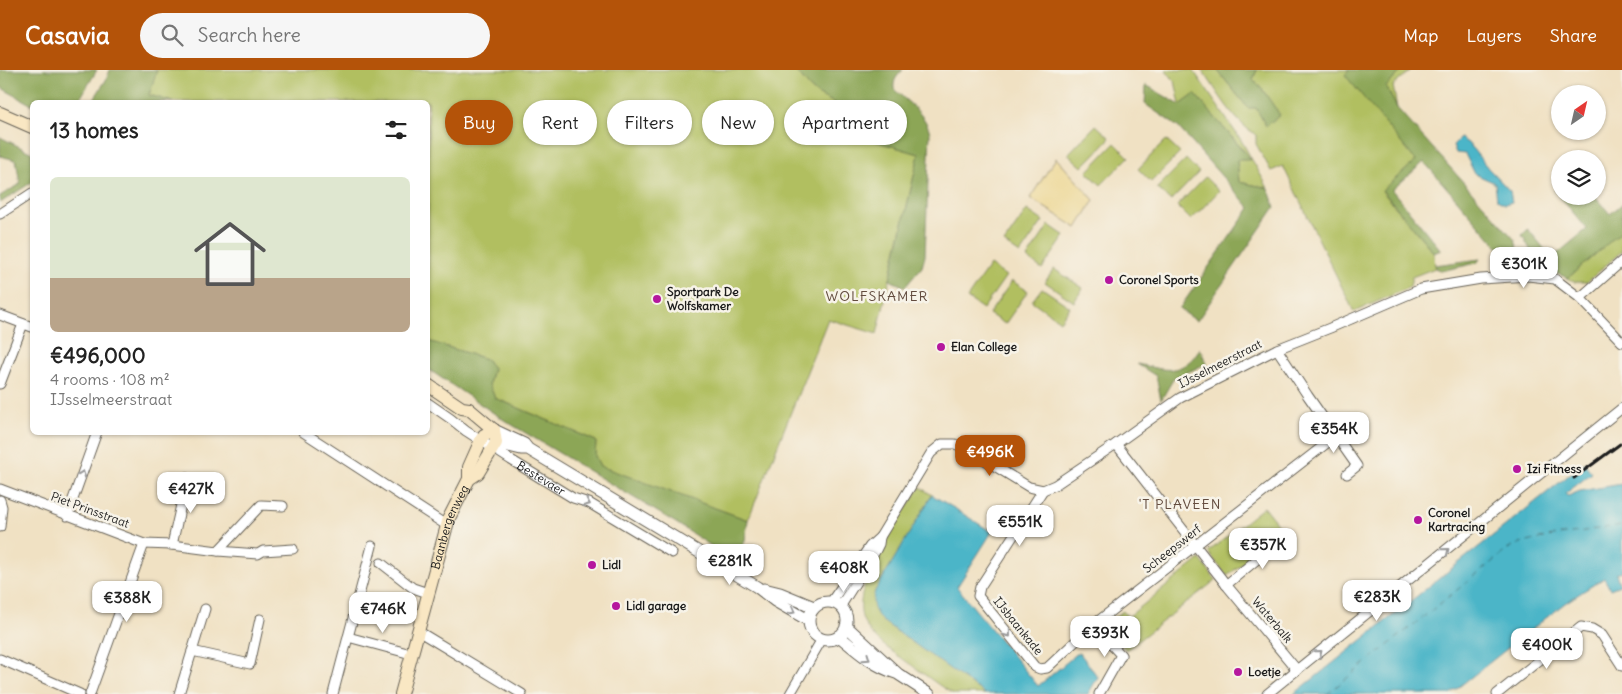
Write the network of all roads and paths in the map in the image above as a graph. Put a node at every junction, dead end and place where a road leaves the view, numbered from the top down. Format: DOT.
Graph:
graph roads {
  1 [pos="0,113"];
  2 [pos="30,126"];
  3 [pos="30,195"];
  4 [pos="0,214"];
  5 [pos="1622,261"];
  6 [pos="1580,298"];
  7 [pos="0,315"];
  8 [pos="23,324"];
  9 [pos="30,326"];
  10 [pos="1622,342"];
  11 [pos="1277,349"];
  12 [pos="0,384"];
  13 [pos="430,386"];
  14 [pos="430,404"];
  15 [pos="1622,408"];
  16 [pos="97,435"];
  17 [pos="308,435"];
  18 [pos="1336,436"];
  19 [pos="489,440"];
  20 [pos="1116,444"];
  21 [pos="1347,474"];
  22 [pos="187,478"];
  23 [pos="0,489"];
  24 [pos="1043,490"];
  25 [pos="0,500"];
  26 [pos="283,506"];
  27 [pos="67,516"];
  28 [pos="446,525"];
  29 [pos="0,527"];
  30 [pos="670,535"];
  31 [pos="1284,537"];
  32 [pos="144,544"];
  33 [pos="172,545"];
  34 [pos="372,546"];
  35 [pos="659,546"];
  36 [pos="1196,546"];
  37 [pos="293,548"];
  38 [pos="218,551"];
  39 [pos="672,553"];
  40 [pos="381,563"];
  41 [pos="1226,585"];
  42 [pos="757,587"];
  43 [pos="428,593"];
  44 [pos="835,604"];
  45 [pos="814,607"];
  46 [pos="205,609"];
  47 [pos="260,620"];
  48 [pos="808,620"];
  49 [pos="1093,625"];
  50 [pos="846,626"];
  51 [pos="418,632"];
  52 [pos="839,636"];
  53 [pos="348,637"];
  54 [pos="822,639"];
  55 [pos="192,651"];
  56 [pos="1618,652"];
  57 [pos="411,654"];
  58 [pos="0,659"];
  59 [pos="1622,666"];
  60 [pos="1297,670"];
  61 [pos="898,674"];
  62 [pos="80,694"];
  63 [pos="90,694"];
  64 [pos="179,694"];
  65 [pos="333,694"];
  66 [pos="401,694"];
  67 [pos="522,694"];
  68 [pos="790,694"];
  69 [pos="929,694"];
  70 [pos="1099,694"];
  71 [pos="1267,694"];
  72 [pos="1497,694"];
  1 -- 2 [label="main road"];
  3 -- 4 [label="street"];
  5 -- 6 [label="street"];
  6 -- 10 [label="street, IJsselmeerstraat"];
  6 -- 11 [label="street, IJsselmeerstraat"];
  7 -- 8 [label="street"];
  8 -- 9 [label="street"];
  8 -- 12 [label="street"];
  11 -- 18 [label="street"];
  11 -- 20 [label="street, IJsselmeerstraat"];
  13 -- 19 [label="main road, Bestevaer"];
  14 -- 19 [label="street, Bestevaer"];
  60 -- 15 [label="street, one-way"];
  27 -- 16 [label="street, one-way"];
  17 -- 28 [label="street"];
  18 -- 21 [label="street"];
  18 -- 36 [label="street, Scheepswerf"];
  19 -- 28 [label="main road, Baanbergenweg"];
  19 -- 30 [label="street, Bestevaer"];
  19 -- 35 [label="street, Bestevaer, one-way"];
  20 -- 24 [label="street, IJsselmeerstraat"];
  20 -- 36 [label="street, Waterbalk"];
  22 -- 33 [label="street"];
  23 -- 27 [label="street, Piet Prinsstraat"];
  24 -- 44 [label="street"];
  24 -- 49 [label="street, IJsbaankade, one-way"];
  25 -- 29 [label="street"];
  26 -- 38 [label="street"];
  27 -- 32 [label="street, Piet Prinsstraat"];
  28 -- 43 [label="main road, Baanbergenweg"];
  30 -- 35 [label="street"];
  30 -- 42 [label="street, Bestevaer"];
  31 -- 41 [label="street"];
  32 -- 33 [label="street, Piet Prinsstraat"];
  32 -- 63 [label="street"];
  33 -- 38 [label="street, Piet Prinsstraat"];
  34 -- 53 [label="street"];
  35 -- 39 [label="street, Bestevaer"];
  36 -- 41 [label="street, Waterbalk"];
  36 -- 49 [label="street, Scheepswerf"];
  37 -- 38 [label="street, Piet Prinsstraat"];
  40 -- 43 [label="street"];
  41 -- 60 [label="street, Waterbalk"];
  42 -- 45 [label="street, Bestevaer"];
  42 -- 48 [label="street, Bestevaer, one-way"];
  43 -- 51 [label="main road, Baanbergenweg"];
  44 -- 45 [label="street"];
  44 -- 50 [label="street"];
  45 -- 48 [label="street"];
  46 -- 55 [label="street"];
  47 -- 55 [label="street"];
  48 -- 54 [label="street"];
  49 -- 70 [label="street"];
  50 -- 52 [label="street"];
  50 -- 61 [label="street"];
  51 -- 57 [label="main road, Baanbergenweg"];
  51 -- 67 [label="street"];
  52 -- 54 [label="street"];
  52 -- 61 [label="street, one-way"];
  53 -- 57 [label="street"];
  53 -- 65 [label="street"];
  54 -- 68 [label="street"];
  55 -- 64 [label="street"];
  56 -- 59 [label="street"];
  56 -- 72 [label="street"];
  57 -- 66 [label="main road, Baanbergenweg"];
  58 -- 62 [label="street"];
  60 -- 71 [label="street"];
  61 -- 69 [label="street"];
}
